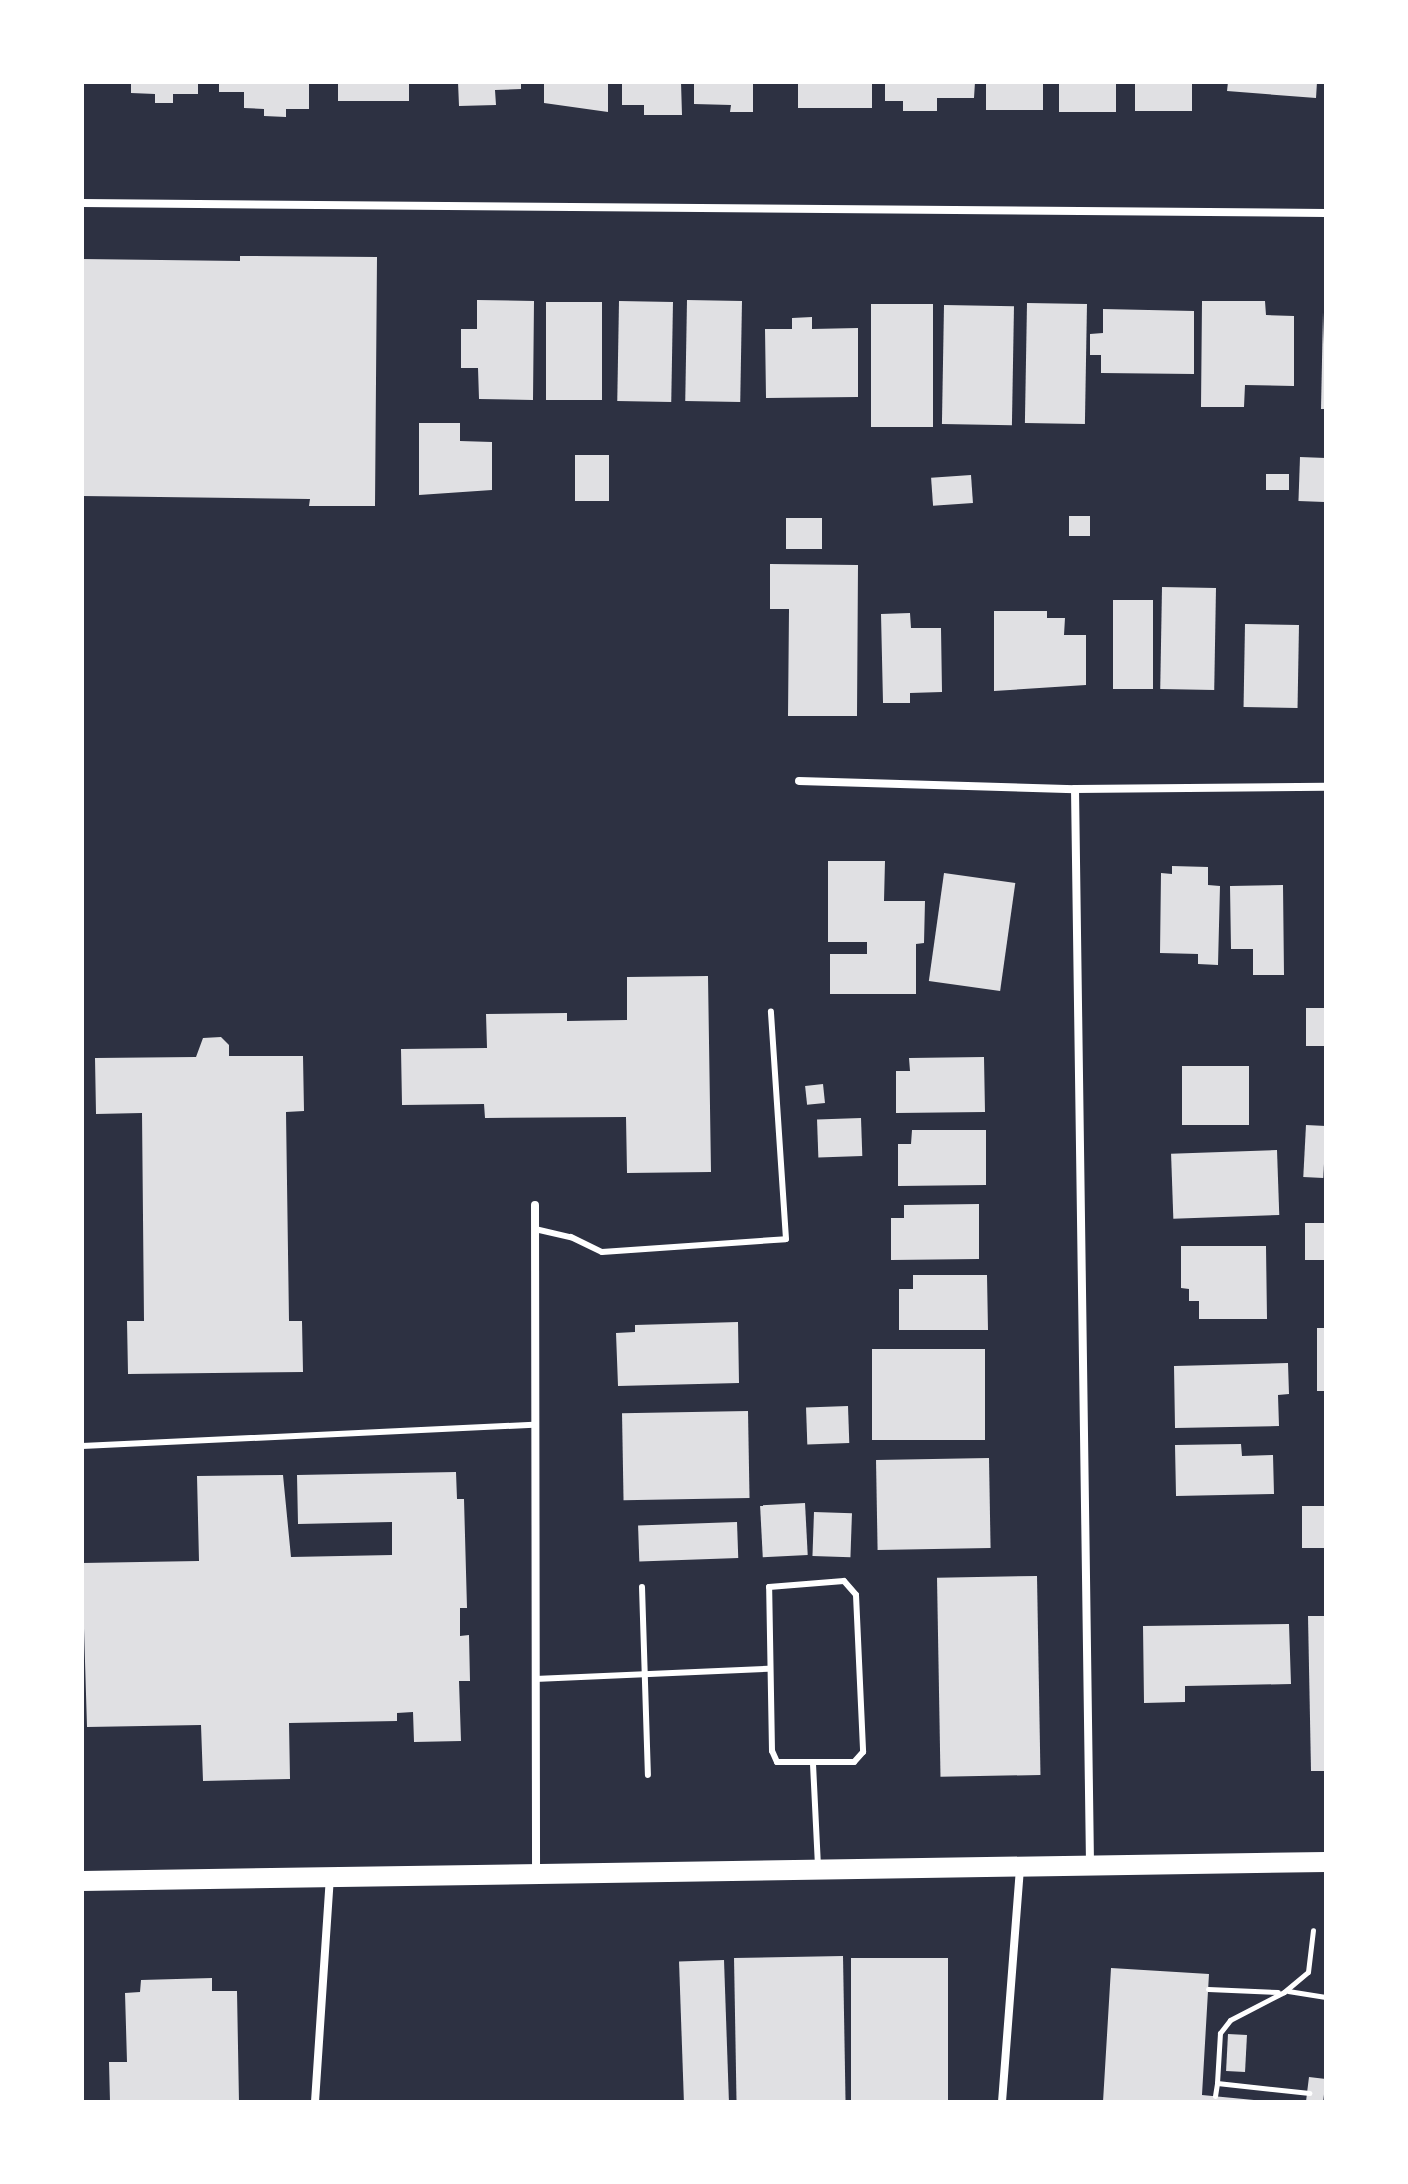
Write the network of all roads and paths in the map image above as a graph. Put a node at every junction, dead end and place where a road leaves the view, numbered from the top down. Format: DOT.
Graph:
graph roads {
  1 [pos="82,203"];
  2 [pos="1326,213"];
  3 [pos="799,781"];
  4 [pos="1326,787"];
  5 [pos="1075,789"];
  6 [pos="771,1011"];
  7 [pos="535,1205"];
  8 [pos="535,1229"];
  9 [pos="534,1425"];
  10 [pos="82,1446"];
  11 [pos="642,1587"];
  12 [pos="768,1669"];
  13 [pos="645,1674"];
  14 [pos="535,1679"];
  15 [pos="813,1764"];
  16 [pos="648,1775"];
  17 [pos="1326,1862"];
  18 [pos="1090,1866"];
  19 [pos="1020,1867"];
  20 [pos="818,1870"];
  21 [pos="536,1875"];
  22 [pos="330,1878"];
  23 [pos="82,1881"];
  24 [pos="1313,1930"];
  25 [pos="1208,1989"];
  26 [pos="1284,1992"];
  27 [pos="1326,1997"];
  28 [pos="1217,2083"];
  29 [pos="1309,2093"];
  30 [pos="1215,2096"];
  31 [pos="315,2102"];
  32 [pos="1002,2102"];
  1 -- 2 [label="street"];
  3 -- 5 [label="street"];
  4 -- 5 [label="street"];
  5 -- 18 [label="street"];
  6 -- 8 [label="lane"];
  7 -- 8 [label="street"];
  8 -- 9 [label="street"];
  9 -- 10 [label="lane"];
  9 -- 14 [label="street"];
  11 -- 13 [label="lane"];
  12 -- 13 [label="lane"];
  12 -- 15 [label="lane"];
  12 -- 15 [label="lane"];
  13 -- 14 [label="lane"];
  13 -- 16 [label="lane"];
  14 -- 21 [label="street"];
  15 -- 20 [label="lane"];
  17 -- 18 [label="main road"];
  18 -- 19 [label="main road"];
  19 -- 20 [label="main road"];
  19 -- 32 [label="street"];
  20 -- 21 [label="main road"];
  21 -- 22 [label="main road"];
  22 -- 23 [label="main road"];
  22 -- 31 [label="street"];
  24 -- 26 [label="path"];
  25 -- 26 [label="path"];
  26 -- 27 [label="path"];
  26 -- 28 [label="path"];
  28 -- 29 [label="path"];
  28 -- 30 [label="path"];
}
